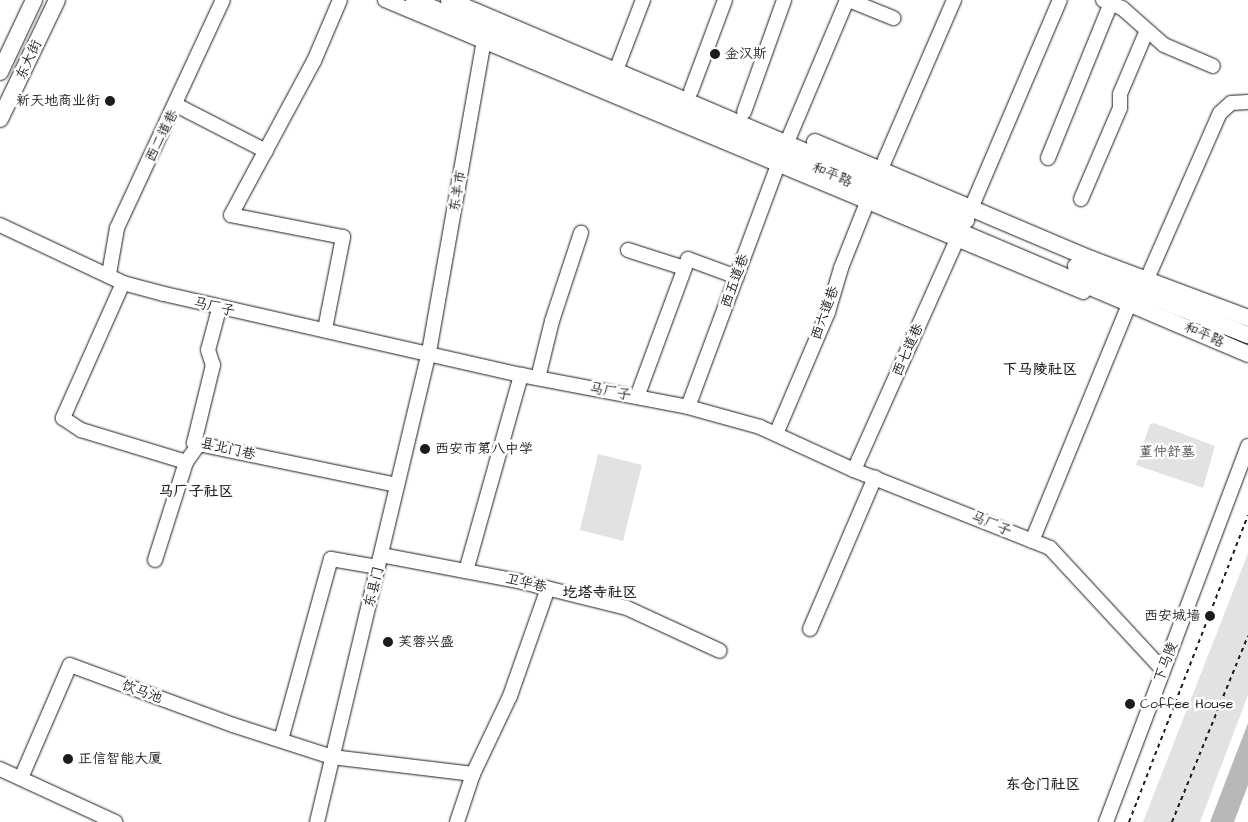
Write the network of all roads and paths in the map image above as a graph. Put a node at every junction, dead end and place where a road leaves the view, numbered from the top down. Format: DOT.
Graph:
graph roads {
  1 [pos="34,0"];
  2 [pos="57,0"];
  3 [pos="224,0"];
  4 [pos="340,0"];
  5 [pos="385,0"];
  6 [pos="414,0"];
  7 [pos="449,0"];
  8 [pos="478,0"];
  9 [pos="643,0"];
  10 [pos="725,0"];
  11 [pos="784,0"];
  12 [pos="848,0"];
  13 [pos="954,0"];
  14 [pos="1060,0"];
  15 [pos="1115,3"];
  16 [pos="893,18"];
  17 [pos="1147,30"];
  18 [pos="485,36"];
  19 [pos="1213,66"];
  20 [pos="616,71"];
  21 [pos="0,72"];
  22 [pos="691,91"];
  23 [pos="1248,102"];
  24 [pos="176,105"];
  25 [pos="744,112"];
  26 [pos="0,119"];
  27 [pos="784,148"];
  28 [pos="266,150"];
  29 [pos="1048,158"];
  30 [pos="874,186"];
  31 [pos="1081,199"];
  32 [pos="0,225"];
  33 [pos="964,225"];
  34 [pos="581,233"];
  35 [pos="628,250"];
  36 [pos="686,263"];
  37 [pos="109,274"];
  38 [pos="737,277"];
  39 [pos="1147,279"];
  40 [pos="123,283"];
  41 [pos="1128,306"];
  42 [pos="218,309"];
  43 [pos="1248,318"];
  44 [pos="324,329"];
  45 [pos="1248,335"];
  46 [pos="429,352"];
  47 [pos="1248,354"];
  48 [pos="521,375"];
  49 [pos="538,378"];
  50 [pos="637,397"];
  51 [pos="688,407"];
  52 [pos="776,434"];
  53 [pos="199,444"];
  54 [pos="1248,446"];
  55 [pos="186,462"];
  56 [pos="854,470"];
  57 [pos="876,477"];
  58 [pos="397,486"];
  59 [pos="1248,515"];
  60 [pos="1032,541"];
  61 [pos="155,560"];
  62 [pos="380,561"];
  63 [pos="466,571"];
  64 [pos="548,588"];
  65 [pos="810,628"];
  66 [pos="1248,636"];
  67 [pos="720,651"];
  68 [pos="1163,670"];
  69 [pos="281,740"];
  70 [pos="332,757"];
  71 [pos="0,769"];
  72 [pos="473,774"];
  73 [pos="21,778"];
  74 [pos="115,822"];
  75 [pos="317,822"];
  76 [pos="458,822"];
  77 [pos="1106,822"];
  78 [pos="1129,822"];
  79 [pos="1172,822"];
  1 -- 21 [label="main road, 东大街"];
  2 -- 26 [label="main road, 东大街"];
  3 -- 24 [label="street, 西二道巷"];
  4 -- 28 [label="street"];
  5 -- 18 [label="street"];
  6 -- 18 [label="main road, 和平路"];
  7 -- 20 [label="main road, 和平路"];
  8 -- 20 [label="main road"];
  9 -- 20 [label="street"];
  10 -- 22 [label="street"];
  11 -- 25 [label="street"];
  12 -- 16 [label="street"];
  12 -- 27 [label="street, 西五道巷"];
  13 -- 30 [label="street, 西六道巷"];
  14 -- 33 [label="street, 西七道巷"];
  15 -- 17 [label="street"];
  15 -- 29 [label="street"];
  17 -- 19 [label="street"];
  17 -- 31 [label="street"];
  18 -- 20 [label="main road, 和平路"];
  18 -- 27 [label="street"];
  18 -- 46 [label="street, 东羊市"];
  20 -- 22 [label="main road"];
  20 -- 27 [label="main road, 和平路"];
  22 -- 25 [label="main road"];
  23 -- 39 [label="street"];
  24 -- 28 [label="street"];
  24 -- 37 [label="street, 西二道巷"];
  25 -- 27 [label="main road"];
  27 -- 30 [label="main road, 和平路"];
  27 -- 30 [label="main road"];
  27 -- 38 [label="street, 西五道巷"];
  28 -- 44 [label="street"];
  30 -- 33 [label="main road, 和平路"];
  30 -- 33 [label="main road"];
  30 -- 52 [label="street, 西六道巷"];
  32 -- 37 [label="street, 马厂子"];
  33 -- 39 [label="main road"];
  33 -- 41 [label="main road, 和平路"];
  33 -- 45 [label="main road, 和平路"];
  33 -- 56 [label="street, 西七道巷"];
  34 -- 49 [label="street"];
  35 -- 36 [label="street"];
  36 -- 38 [label="street"];
  36 -- 50 [label="street"];
  37 -- 40 [label="street, 马厂子"];
  38 -- 51 [label="street, 西五道巷"];
  39 -- 43 [label="main road"];
  40 -- 42 [label="street, 马厂子"];
  40 -- 55 [label="street"];
  41 -- 47 [label="main road, 和平路"];
  41 -- 60 [label="street"];
  42 -- 44 [label="street, 马厂子"];
  42 -- 53 [label="street, 县北门巷"];
  44 -- 46 [label="street, 马厂子"];
  46 -- 48 [label="street, 马厂子"];
  46 -- 58 [label="street, 东县门"];
  48 -- 49 [label="street, 马厂子"];
  48 -- 63 [label="street"];
  49 -- 50 [label="street, 马厂子"];
  50 -- 51 [label="street, 马厂子"];
  51 -- 52 [label="street, 马厂子"];
  52 -- 56 [label="street, 马厂子"];
  53 -- 55 [label="street"];
  53 -- 58 [label="street, 县北门巷"];
  54 -- 68 [label="street, 下马陵"];
  55 -- 61 [label="street"];
  56 -- 57 [label="street, 马厂子"];
  57 -- 60 [label="street, 马厂子"];
  57 -- 65 [label="street"];
  58 -- 62 [label="street, 东县门"];
  59 -- 78 [label="path"];
  60 -- 68 [label="street, 马厂子"];
  62 -- 63 [label="street, 卫华巷"];
  62 -- 69 [label="street, 卫华巷"];
  62 -- 70 [label="street, 东县门"];
  63 -- 64 [label="street, 卫华巷"];
  64 -- 67 [label="street, 卫华巷"];
  64 -- 72 [label="street"];
  66 -- 79 [label="path"];
  68 -- 77 [label="street, 下马陵"];
  69 -- 70 [label="street, 饮马池"];
  69 -- 73 [label="street, 饮马池"];
  70 -- 72 [label="street, 饮马池"];
  70 -- 75 [label="street, 东县门"];
  71 -- 73 [label="street"];
  72 -- 76 [label="street"];
  73 -- 74 [label="street"];
}
